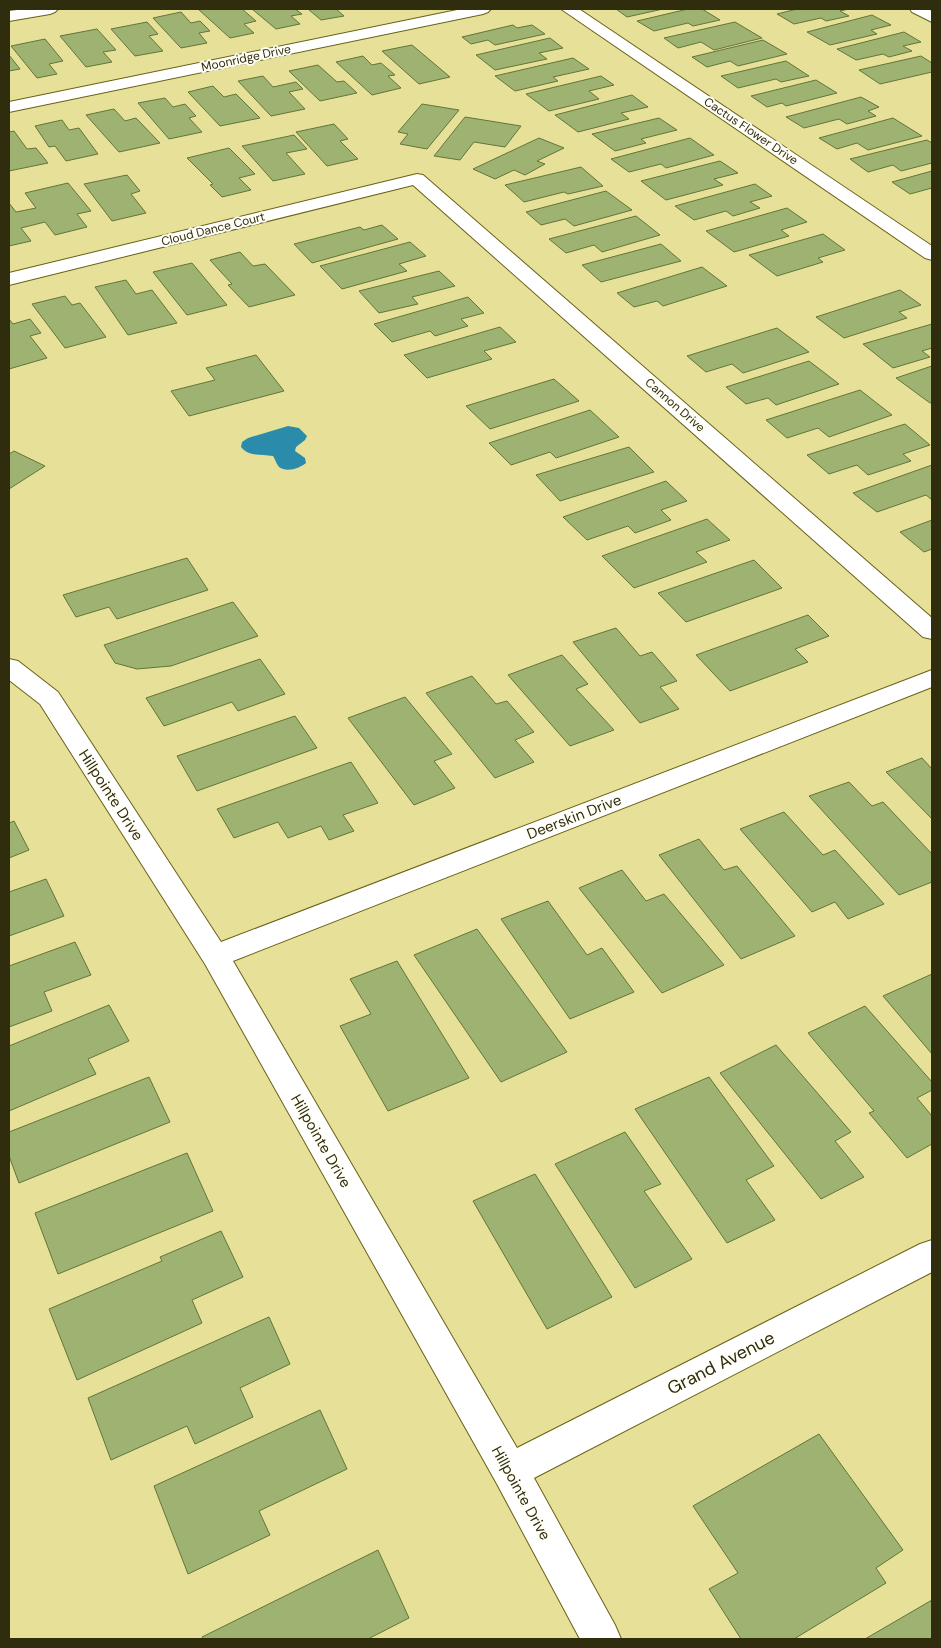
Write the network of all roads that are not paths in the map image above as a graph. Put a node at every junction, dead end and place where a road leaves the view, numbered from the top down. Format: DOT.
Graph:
graph roads {
  1 [pos="50,9"];
  2 [pos="483,9"];
  3 [pos="569,9"];
  4 [pos="917,9"];
  5 [pos="9,16"];
  6 [pos="932,17"];
  7 [pos="9,107"];
  8 [pos="417,179"];
  9 [pos="932,254"];
  10 [pos="9,279"];
  11 [pos="932,631"];
  12 [pos="9,667"];
  13 [pos="932,678"];
  14 [pos="215,956"];
  15 [pos="932,1255"];
  16 [pos="510,1471"];
  17 [pos="601,1639"];
  1 -- 5 [label="street"];
  2 -- 7 [label="street, Moonridge Drive"];
  3 -- 9 [label="street, Cactus Flower Drive"];
  4 -- 6 [label="street"];
  8 -- 10 [label="street, Cloud Dance Court"];
  8 -- 11 [label="street, Cannon Drive"];
  12 -- 14 [label="street, Hillpointe Drive"];
  13 -- 14 [label="street, Deerskin Drive"];
  14 -- 16 [label="street, Hillpointe Drive"];
  15 -- 16 [label="street, Grand Avenue"];
  16 -- 17 [label="street, Hillpointe Drive"];
}
